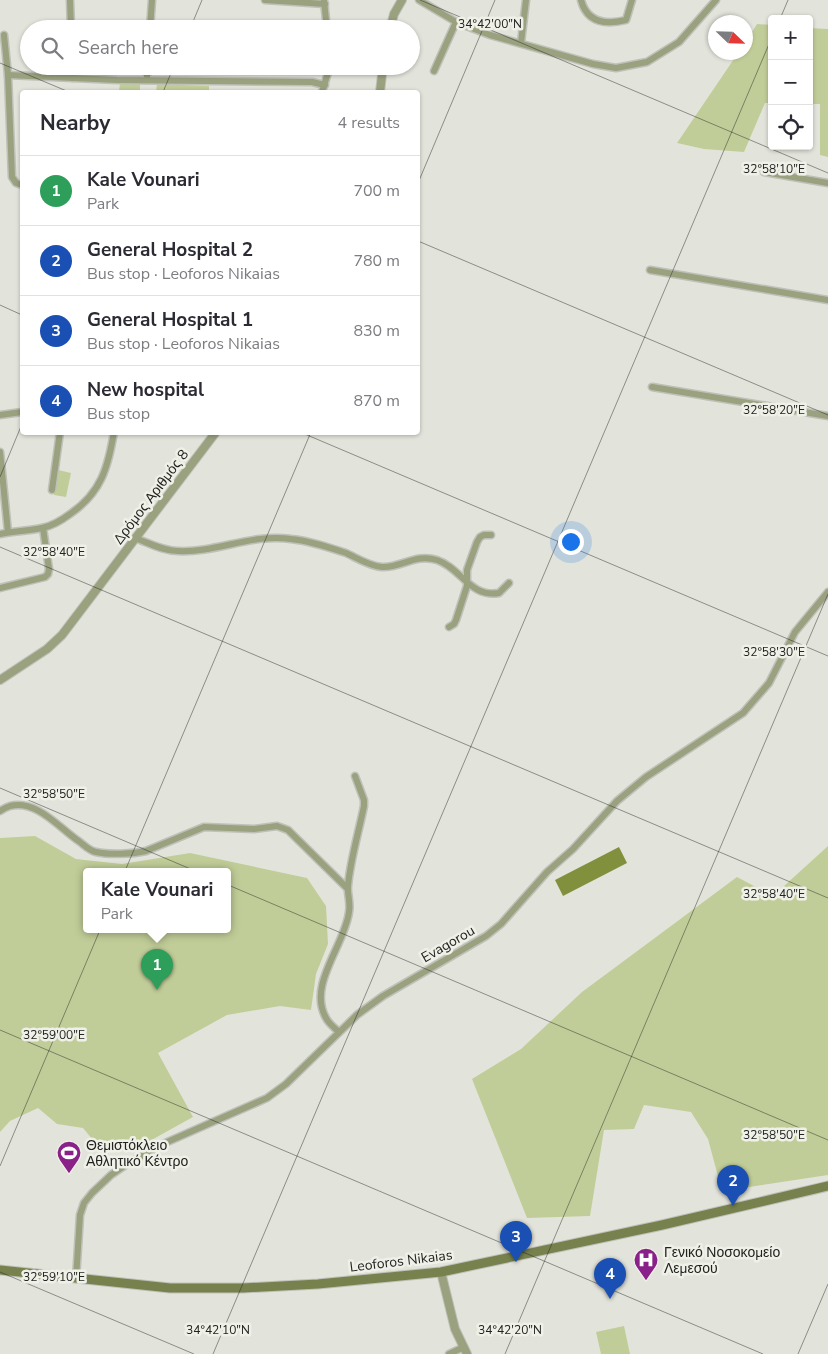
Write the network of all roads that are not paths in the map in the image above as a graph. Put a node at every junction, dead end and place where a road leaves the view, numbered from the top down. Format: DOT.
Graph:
graph roads {
  1 [pos="70,0"];
  2 [pos="152,0"];
  3 [pos="265,0"];
  4 [pos="402,0"];
  5 [pos="419,0"];
  6 [pos="526,0"];
  7 [pos="581,0"];
  8 [pos="632,0"];
  9 [pos="716,0"];
  10 [pos="324,2"];
  11 [pos="71,20"];
  12 [pos="151,20"];
  13 [pos="326,20"];
  14 [pos="392,20"];
  15 [pos="456,22"];
  16 [pos="4,34"];
  17 [pos="520,43"];
  18 [pos="434,71"];
  19 [pos="8,75"];
  20 [pos="74,75"];
  21 [pos="147,75"];
  22 [pos="328,75"];
  23 [pos="382,75"];
  24 [pos="74,78"];
  25 [pos="147,80"];
  26 [pos="325,85"];
  27 [pos="323,90"];
  28 [pos="380,90"];
  29 [pos="764,172"];
  30 [pos="828,183"];
  31 [pos="20,184"];
  32 [pos="650,270"];
  33 [pos="828,300"];
  34 [pos="652,387"];
  35 [pos="20,412"];
  36 [pos="0,415"];
  37 [pos="828,416"];
  38 [pos="60,435"];
  39 [pos="114,435"];
  40 [pos="214,435"];
  41 [pos="0,452"];
  42 [pos="52,490"];
  43 [pos="43,528"];
  44 [pos="8,532"];
  45 [pos="0,534"];
  46 [pos="491,535"];
  47 [pos="135,538"];
  48 [pos="508,582"];
  49 [pos="467,583"];
  50 [pos="0,588"];
  51 [pos="828,592"];
  52 [pos="449,626"];
  53 [pos="0,680"];
  54 [pos="355,776"];
  55 [pos="0,811"];
  56 [pos="347,888"];
  57 [pos="339,1032"];
  58 [pos="828,1186"];
  59 [pos="0,1270"];
  60 [pos="441,1272"];
  61 [pos="76,1279"];
  62 [pos="466,1351"];
  63 [pos="449,1354"];
  1 -- 11 [label="street"];
  2 -- 12 [label="street"];
  3 -- 10 [label="street"];
  4 -- 14 [label="street"];
  5 -- 15 [label="street"];
  6 -- 17 [label="street"];
  7 -- 8 [label="street"];
  9 -- 17 [label="street"];
  10 -- 13 [label="street"];
  15 -- 17 [label="street"];
  15 -- 18 [label="street"];
  16 -- 19 [label="street"];
  19 -- 24 [label="street"];
  19 -- 31 [label="street"];
  20 -- 24 [label="street"];
  21 -- 25 [label="street"];
  22 -- 26 [label="street"];
  23 -- 28 [label="street"];
  24 -- 25 [label="street"];
  25 -- 26 [label="street"];
  26 -- 27 [label="street"];
  29 -- 30 [label="street"];
  32 -- 33 [label="street"];
  34 -- 37 [label="street"];
  35 -- 36 [label="street"];
  38 -- 42 [label="street"];
  39 -- 43 [label="street"];
  40 -- 47 [label="street, Δρόμος Αριθμός 8"];
  41 -- 44 [label="street"];
  43 -- 44 [label="street"];
  43 -- 50 [label="street"];
  44 -- 45 [label="street"];
  46 -- 49 [label="street"];
  47 -- 49 [label="street"];
  47 -- 53 [label="street, Δρόμος Αριθμός 8"];
  48 -- 49 [label="street"];
  49 -- 52 [label="street"];
  51 -- 57 [label="street, Evagorou"];
  54 -- 56 [label="street"];
  55 -- 56 [label="street"];
  56 -- 57 [label="street"];
  57 -- 61 [label="street, Evagorou"];
  58 -- 60 [label="main road, Leoforos Nikaias"];
  59 -- 61 [label="main road, Leoforos Nikaias"];
  60 -- 61 [label="main road, Leoforos Nikaias"];
  60 -- 62 [label="street"];
  62 -- 63 [label="street"];
}
